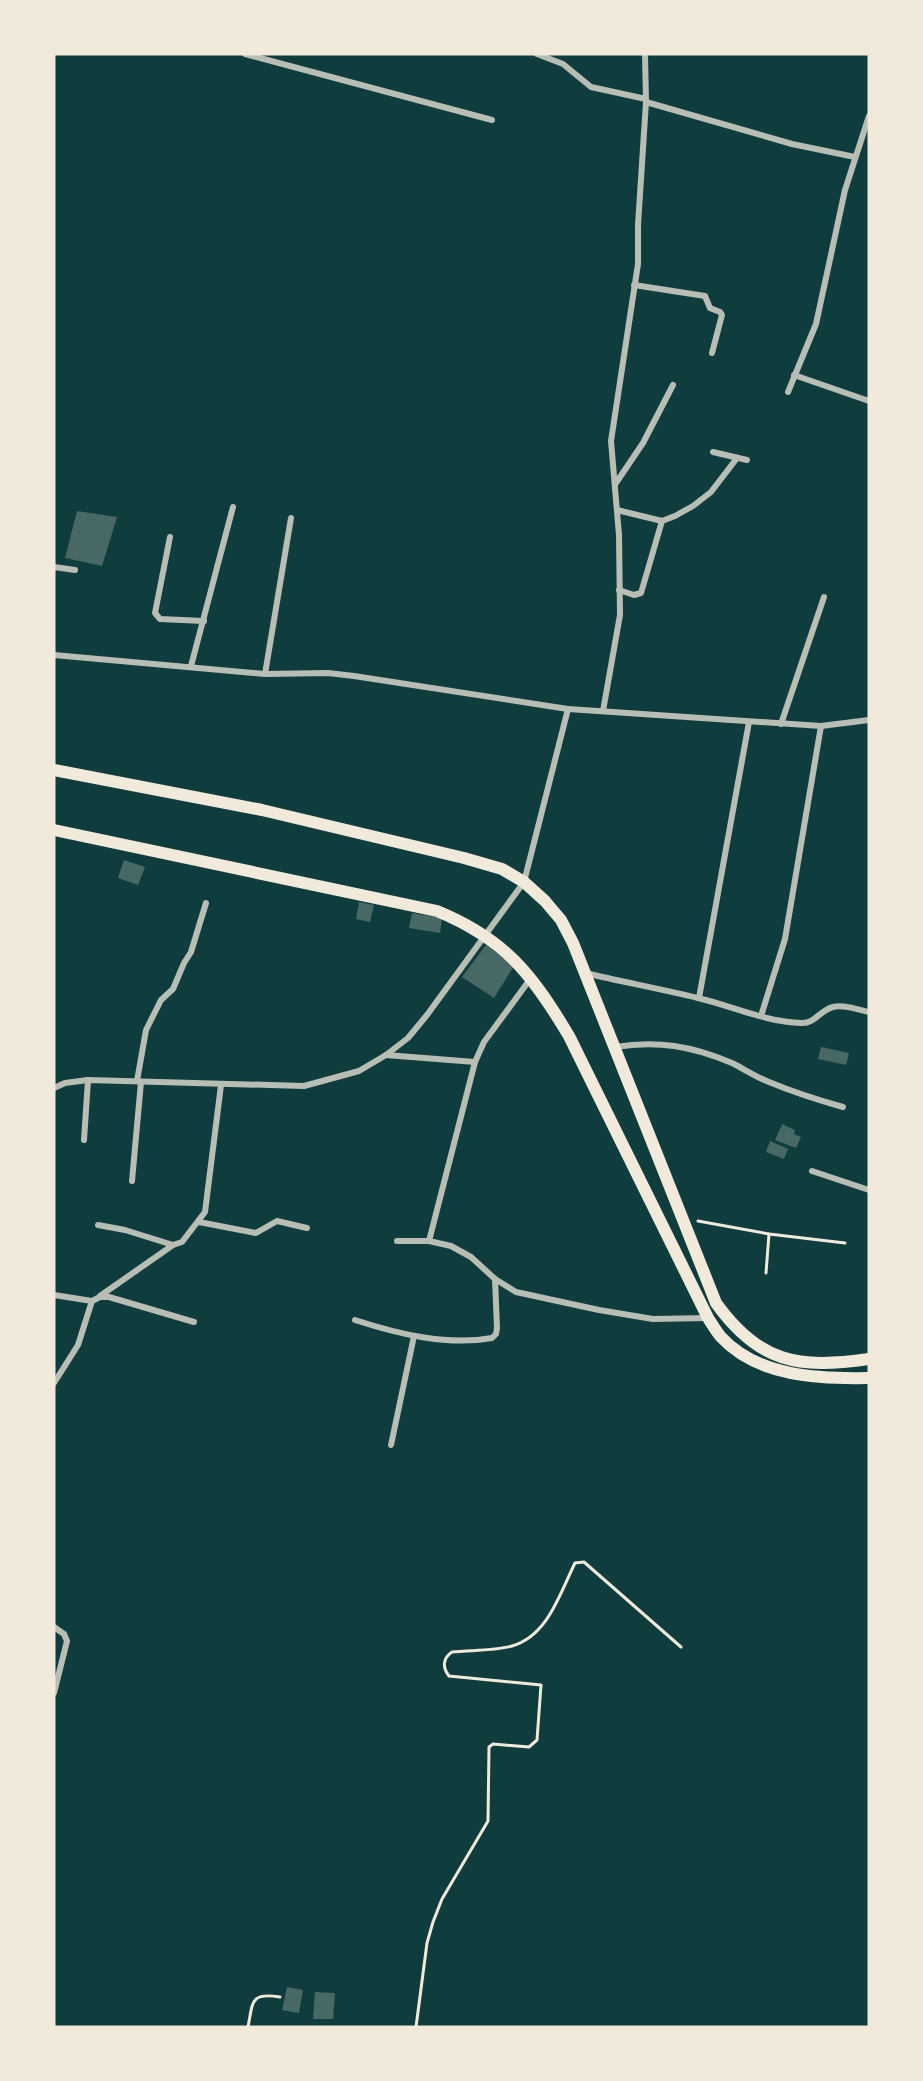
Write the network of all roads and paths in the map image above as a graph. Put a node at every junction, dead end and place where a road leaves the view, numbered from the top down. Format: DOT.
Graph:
graph roads {
  1 [pos="245,54"];
  2 [pos="537,54"];
  3 [pos="645,54"];
  4 [pos="646,101"];
  5 [pos="869,116"];
  6 [pos="492,120"];
  7 [pos="855,157"];
  8 [pos="634,285"];
  9 [pos="712,353"];
  10 [pos="794,375"];
  11 [pos="673,386"];
  12 [pos="788,392"];
  13 [pos="869,401"];
  14 [pos="713,452"];
  15 [pos="737,458"];
  16 [pos="747,460"];
  17 [pos="616,483"];
  18 [pos="233,507"];
  19 [pos="617,510"];
  20 [pos="291,518"];
  21 [pos="662,521"];
  22 [pos="170,537"];
  23 [pos="54,567"];
  24 [pos="75,570"];
  25 [pos="619,590"];
  26 [pos="825,597"];
  27 [pos="204,621"];
  28 [pos="54,655"];
  29 [pos="191,666"];
  30 [pos="265,674"];
  31 [pos="568,709"];
  32 [pos="603,711"];
  33 [pos="869,720"];
  34 [pos="749,722"];
  35 [pos="781,724"];
  36 [pos="821,726"];
  37 [pos="54,770"];
  38 [pos="54,830"];
  39 [pos="524,882"];
  40 [pos="206,903"];
  41 [pos="485,934"];
  42 [pos="585,973"];
  43 [pos="531,977"];
  44 [pos="699,998"];
  45 [pos="869,1012"];
  46 [pos="761,1016"];
  47 [pos="615,1047"];
  48 [pos="386,1055"];
  49 [pos="474,1062"];
  50 [pos="88,1080"];
  51 [pos="139,1081"];
  52 [pos="221,1085"];
  53 [pos="54,1088"];
  54 [pos="843,1107"];
  55 [pos="84,1140"];
  56 [pos="812,1171"];
  57 [pos="132,1181"];
  58 [pos="869,1190"];
  59 [pos="682,1218"];
  60 [pos="199,1222"];
  61 [pos="98,1225"];
  62 [pos="307,1228"];
  63 [pos="769,1234"];
  64 [pos="429,1240"];
  65 [pos="397,1241"];
  66 [pos="845,1243"];
  67 [pos="173,1245"];
  68 [pos="766,1273"];
  69 [pos="495,1279"];
  70 [pos="54,1295"];
  71 [pos="100,1297"];
  72 [pos="92,1301"];
  73 [pos="708,1318"];
  74 [pos="355,1320"];
  75 [pos="194,1322"];
  76 [pos="414,1336"];
  77 [pos="869,1359"];
  78 [pos="869,1378"];
  79 [pos="54,1383"];
  80 [pos="391,1445"];
  81 [pos="54,1627"];
  82 [pos="681,1647"];
  83 [pos="54,1693"];
  84 [pos="280,1996"];
  85 [pos="248,2027"];
  86 [pos="416,2027"];
  1 -- 6 [label="street"];
  2 -- 4 [label="street"];
  3 -- 4 [label="street"];
  4 -- 7 [label="street"];
  4 -- 8 [label="street"];
  5 -- 7 [label="street"];
  7 -- 10 [label="street"];
  8 -- 9 [label="street"];
  8 -- 17 [label="street"];
  10 -- 12 [label="street"];
  10 -- 13 [label="street"];
  11 -- 17 [label="street"];
  14 -- 15 [label="street"];
  15 -- 16 [label="street"];
  15 -- 21 [label="street"];
  17 -- 19 [label="street"];
  18 -- 27 [label="street"];
  19 -- 21 [label="street"];
  19 -- 25 [label="street"];
  20 -- 30 [label="street"];
  21 -- 25 [label="street"];
  22 -- 27 [label="street"];
  23 -- 24 [label="street"];
  25 -- 32 [label="street"];
  26 -- 35 [label="street"];
  27 -- 29 [label="street"];
  28 -- 29 [label="street"];
  29 -- 30 [label="street"];
  30 -- 31 [label="street"];
  31 -- 32 [label="street"];
  31 -- 39 [label="street"];
  32 -- 34 [label="street"];
  33 -- 36 [label="street"];
  34 -- 35 [label="street"];
  34 -- 44 [label="street"];
  35 -- 36 [label="street"];
  36 -- 46 [label="street"];
  37 -- 39 [label="main road"];
  38 -- 41 [label="main road"];
  39 -- 41 [label="street"];
  39 -- 42 [label="main road"];
  40 -- 51 [label="street"];
  41 -- 43 [label="main road"];
  41 -- 48 [label="street"];
  42 -- 44 [label="street"];
  42 -- 47 [label="main road"];
  43 -- 49 [label="street"];
  43 -- 73 [label="main road"];
  44 -- 46 [label="street"];
  45 -- 46 [label="street"];
  47 -- 54 [label="street"];
  47 -- 59 [label="main road"];
  48 -- 49 [label="street"];
  48 -- 52 [label="street"];
  49 -- 64 [label="street"];
  50 -- 51 [label="street"];
  50 -- 53 [label="street"];
  50 -- 55 [label="street"];
  51 -- 52 [label="street"];
  51 -- 57 [label="street"];
  52 -- 60 [label="street"];
  56 -- 58 [label="street"];
  59 -- 63 [label="path"];
  59 -- 77 [label="main road"];
  60 -- 62 [label="street"];
  60 -- 67 [label="street"];
  61 -- 67 [label="street"];
  63 -- 66 [label="path"];
  63 -- 68 [label="path"];
  64 -- 65 [label="street"];
  64 -- 69 [label="street"];
  67 -- 71 [label="street"];
  69 -- 73 [label="street"];
  69 -- 76 [label="street"];
  70 -- 72 [label="street"];
  71 -- 72 [label="street"];
  71 -- 75 [label="street"];
  72 -- 79 [label="street"];
  73 -- 78 [label="main road"];
  74 -- 76 [label="street"];
  76 -- 80 [label="street"];
  81 -- 83 [label="street"];
  82 -- 86 [label="path"];
  84 -- 85 [label="path"];
}
